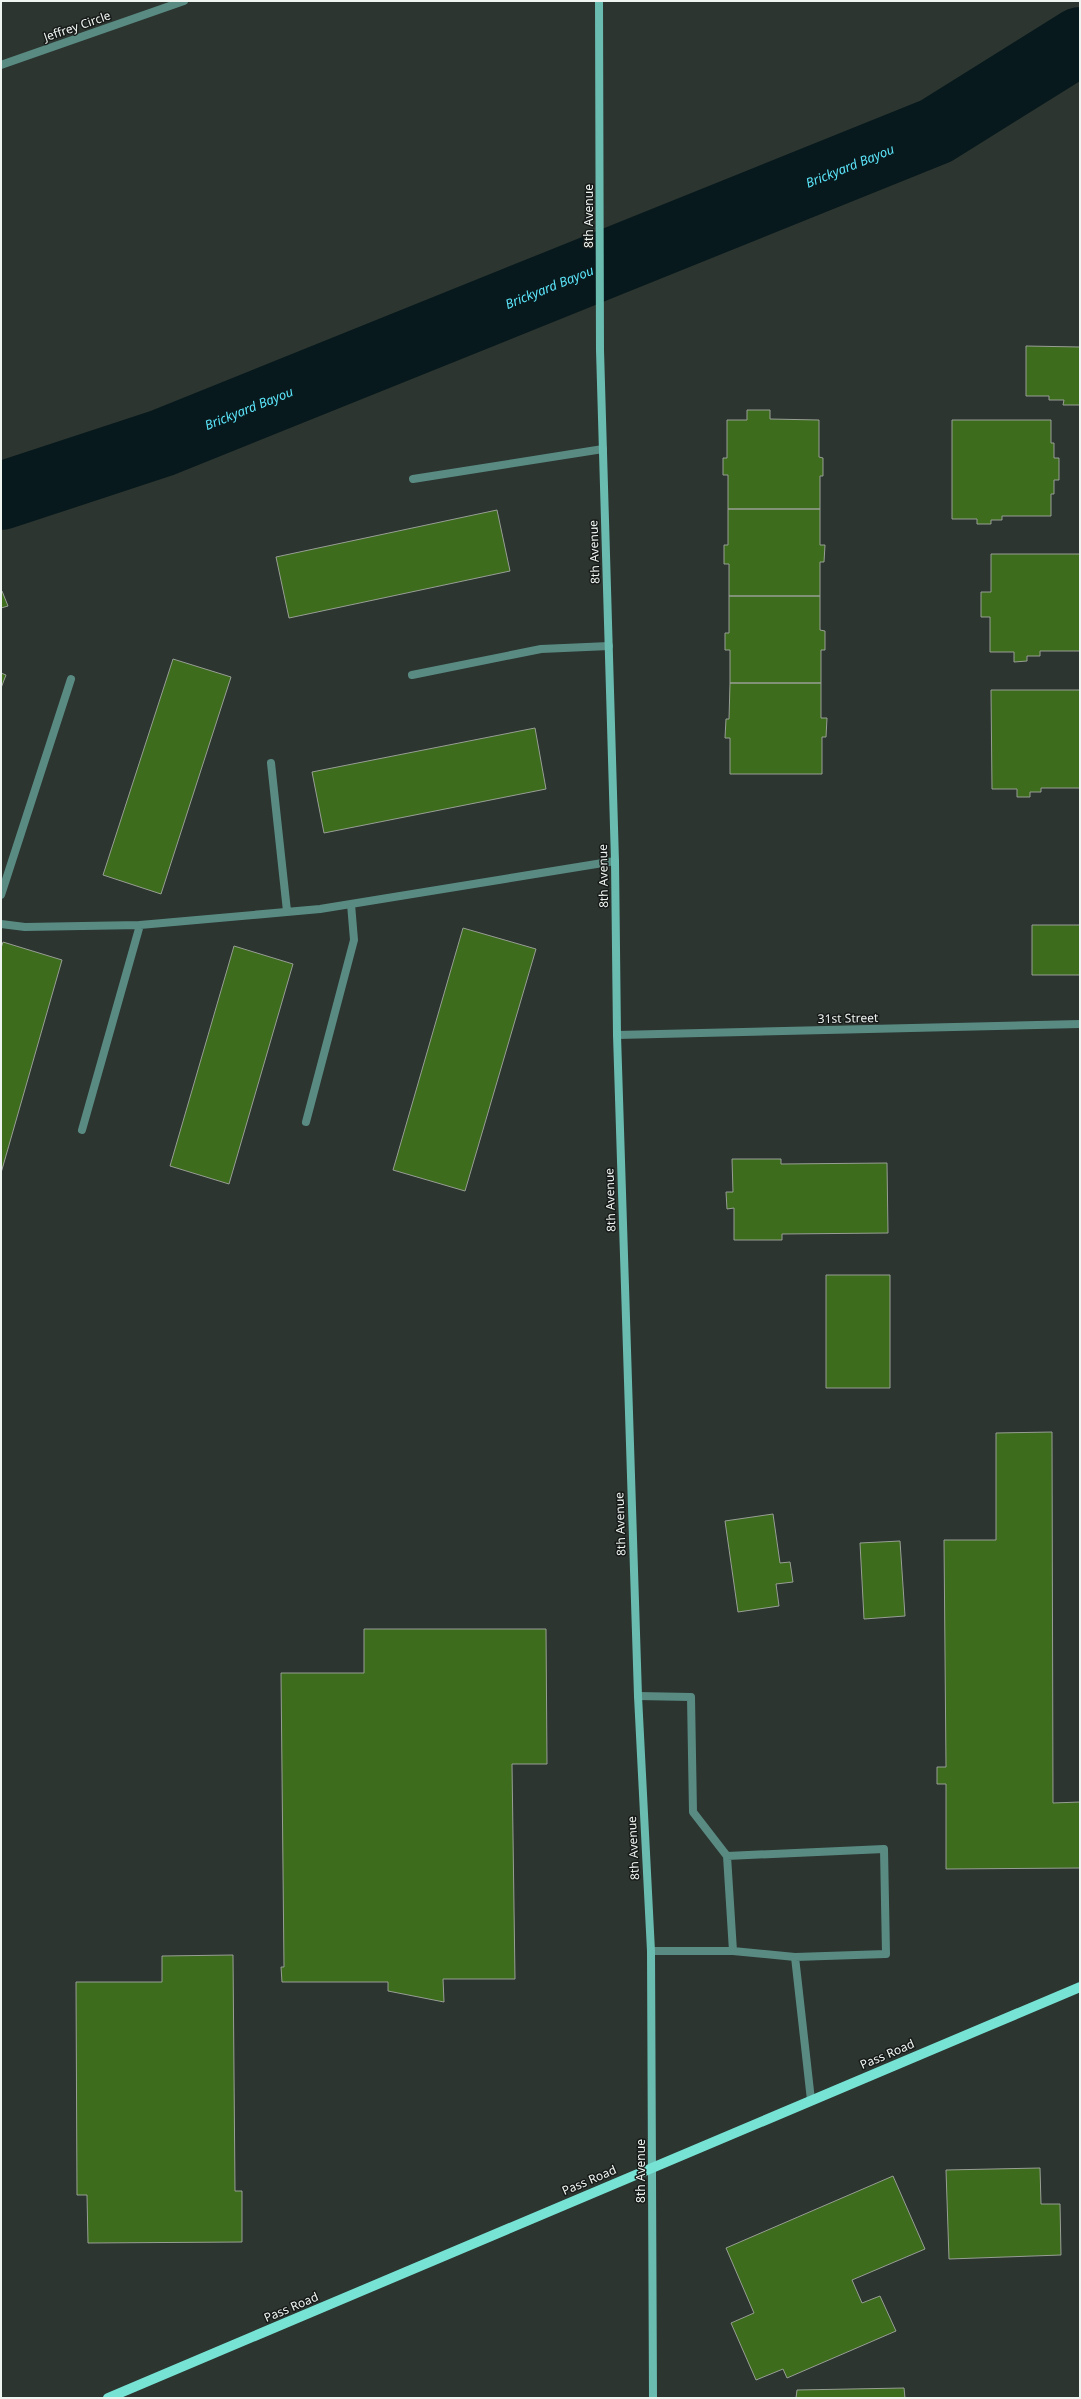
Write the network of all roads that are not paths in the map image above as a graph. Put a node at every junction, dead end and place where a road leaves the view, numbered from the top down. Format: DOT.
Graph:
graph roads {
  1 [pos="184,1"];
  2 [pos="599,1"];
  3 [pos="1,65"];
  4 [pos="603,449"];
  5 [pos="413,479"];
  6 [pos="609,646"];
  7 [pos="412,674"];
  8 [pos="71,679"];
  9 [pos="271,763"];
  10 [pos="615,861"];
  11 [pos="1,895"];
  12 [pos="351,904"];
  13 [pos="287,911"];
  14 [pos="1,924"];
  15 [pos="140,926"];
  16 [pos="1080,1024"];
  17 [pos="617,1035"];
  18 [pos="306,1122"];
  19 [pos="82,1130"];
  20 [pos="638,1696"];
  21 [pos="727,1856"];
  22 [pos="651,1952"];
  23 [pos="733,1952"];
  24 [pos="795,1956"];
  25 [pos="1080,1987"];
  26 [pos="811,2100"];
  27 [pos="652,2168"];
  28 [pos="108,2398"];
  29 [pos="653,2398"];
  1 -- 3 [label="street, Jeffrey Circle"];
  2 -- 4 [label="street, 8th Avenue"];
  4 -- 5 [label="street"];
  4 -- 6 [label="street, 8th Avenue"];
  6 -- 7 [label="street"];
  6 -- 10 [label="street, 8th Avenue"];
  8 -- 11 [label="street"];
  9 -- 13 [label="street"];
  10 -- 12 [label="street"];
  10 -- 17 [label="street, 8th Avenue"];
  12 -- 13 [label="street"];
  12 -- 18 [label="street"];
  13 -- 15 [label="street"];
  14 -- 15 [label="street"];
  15 -- 19 [label="street"];
  16 -- 17 [label="street, 31st Street"];
  17 -- 20 [label="street, 8th Avenue"];
  20 -- 21 [label="street"];
  20 -- 22 [label="street, 8th Avenue"];
  21 -- 23 [label="street"];
  21 -- 24 [label="street"];
  22 -- 23 [label="street"];
  22 -- 27 [label="street, 8th Avenue"];
  23 -- 24 [label="street"];
  24 -- 26 [label="street"];
  25 -- 26 [label="main road, Pass Road"];
  26 -- 27 [label="main road, Pass Road"];
  27 -- 28 [label="main road, Pass Road"];
  27 -- 29 [label="street, 8th Avenue"];
}
